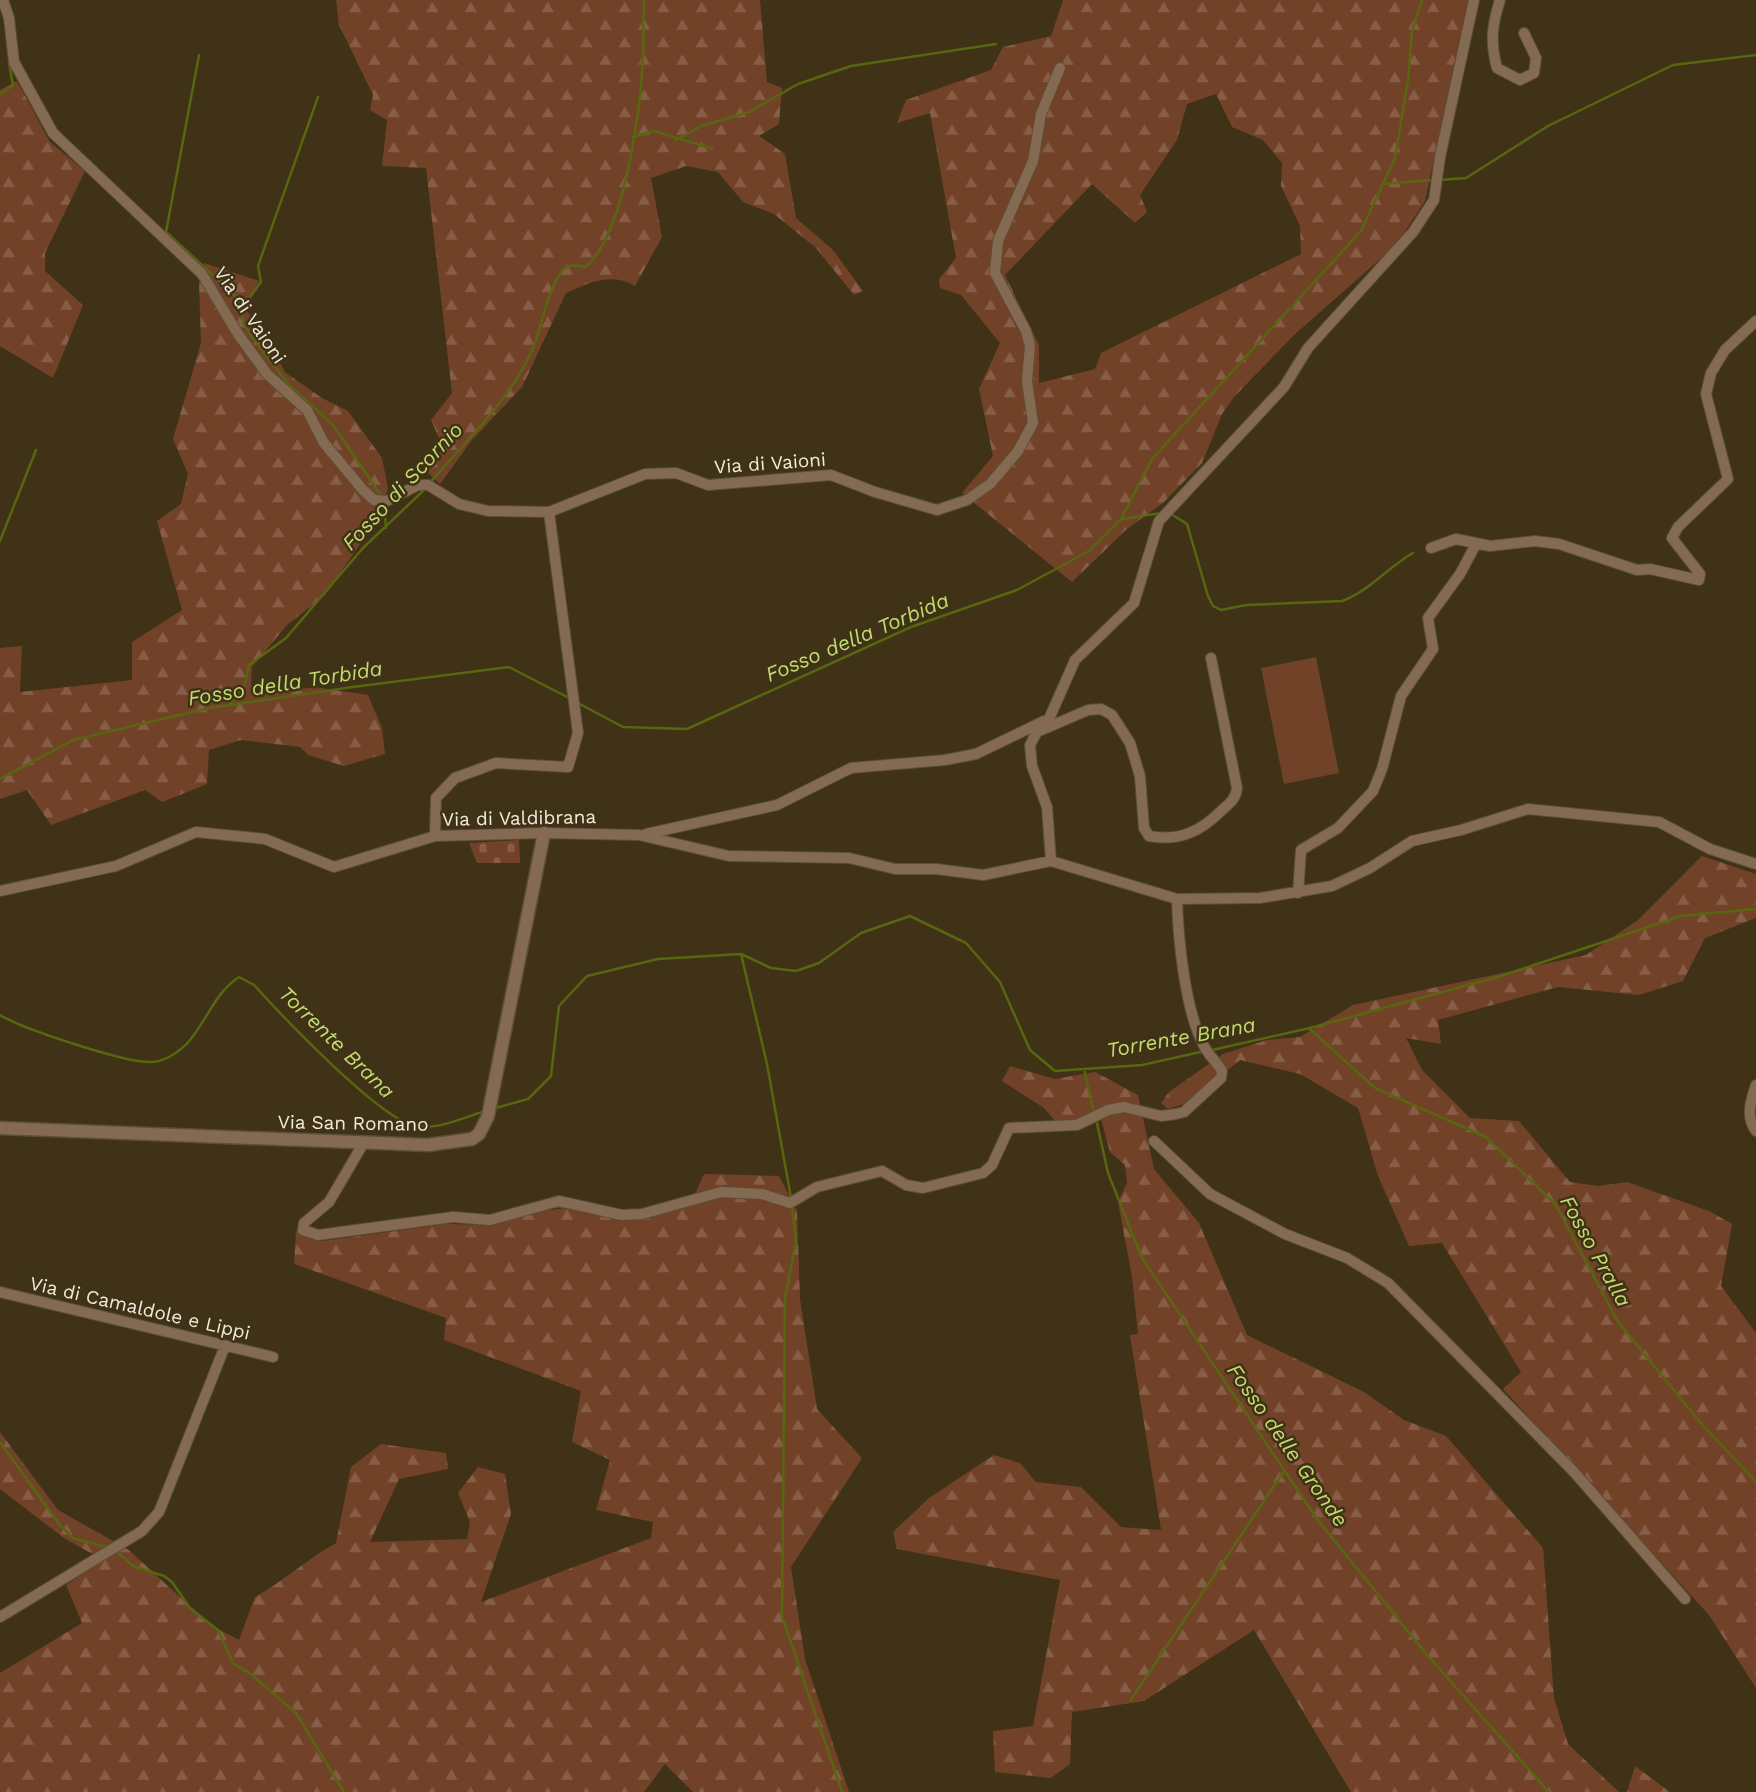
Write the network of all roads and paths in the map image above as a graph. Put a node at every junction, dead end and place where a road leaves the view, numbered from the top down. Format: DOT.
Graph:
graph roads {
  1 [pos="3,0"];
  2 [pos="1474,0"];
  3 [pos="1500,0"];
  4 [pos="1524,33"];
  5 [pos="1060,68"];
  6 [pos="1756,321"];
  7 [pos="549,512"];
  8 [pos="1476,544"];
  9 [pos="1431,548"];
  10 [pos="1211,658"];
  11 [pos="1046,724"];
  12 [pos="544,833"];
  13 [pos="639,835"];
  14 [pos="435,836"];
  15 [pos="1051,861"];
  16 [pos="1756,864"];
  17 [pos="0,891"];
  18 [pos="1298,893"];
  19 [pos="1177,899"];
  20 [pos="1756,1084"];
  21 [pos="0,1128"];
  22 [pos="1756,1131"];
  23 [pos="1154,1141"];
  24 [pos="363,1144"];
  25 [pos="0,1292"];
  26 [pos="225,1346"];
  27 [pos="273,1357"];
  28 [pos="1685,1599"];
  29 [pos="0,1617"];
  1 -- 7 [label="street, Via di Vaioni"];
  2 -- 11 [label="street"];
  3 -- 4 [label="street"];
  5 -- 7 [label="street, Via di Vaioni"];
  6 -- 8 [label="street"];
  7 -- 14 [label="street"];
  8 -- 9 [label="street"];
  8 -- 18 [label="street"];
  10 -- 11 [label="street, Via di Valdibrana"];
  11 -- 13 [label="street, Via di Valdibrana"];
  11 -- 15 [label="street"];
  12 -- 13 [label="street, Via di Valdibrana"];
  12 -- 14 [label="street, Via di Valdibrana"];
  12 -- 24 [label="street, Via San Romano"];
  13 -- 15 [label="street, Via di Valdibrana"];
  14 -- 17 [label="street, Via di Valdibrana"];
  15 -- 19 [label="street, Via di Valdibrana"];
  16 -- 18 [label="street, Via di Valdibrana"];
  18 -- 19 [label="street, Via di Valdibrana"];
  19 -- 24 [label="street"];
  20 -- 22 [label="street"];
  21 -- 24 [label="street, Via San Romano"];
  23 -- 28 [label="street"];
  25 -- 26 [label="street, Via di Camaldole e Lippi"];
  26 -- 27 [label="street, Via di Camaldole e Lippi"];
  26 -- 29 [label="street"];
}
